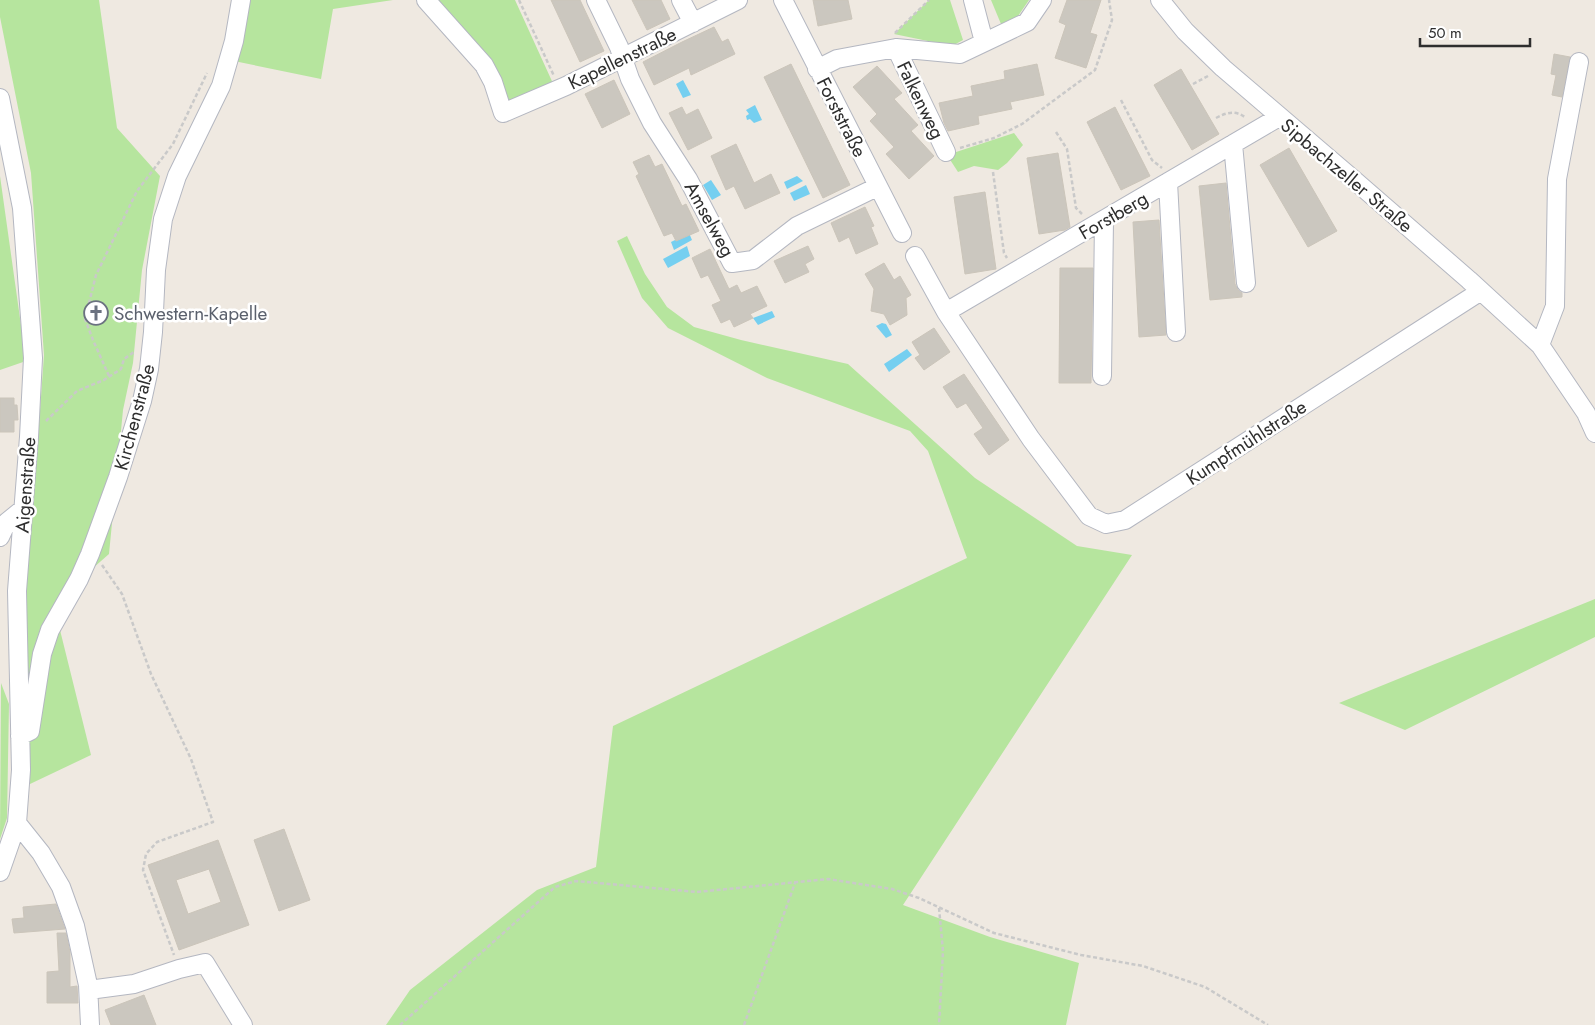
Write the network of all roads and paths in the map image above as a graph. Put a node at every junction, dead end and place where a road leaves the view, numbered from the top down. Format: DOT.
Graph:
graph roads {
  1 [pos="242,0"];
  2 [pos="426,0"];
  3 [pos="519,0"];
  4 [pos="596,0"];
  5 [pos="681,0"];
  6 [pos="738,0"];
  7 [pos="782,0"];
  8 [pos="973,0"];
  9 [pos="1042,0"];
  10 [pos="1109,0"];
  11 [pos="1160,0"];
  12 [pos="693,23"];
  13 [pos="984,42"];
  14 [pos="896,48"];
  15 [pos="622,58"];
  16 [pos="1578,62"];
  17 [pos="210,67"];
  18 [pos="818,69"];
  19 [pos="566,86"];
  20 [pos="0,98"];
  21 [pos="1121,100"];
  22 [pos="1279,117"];
  23 [pos="1216,118"];
  24 [pos="1256,131"];
  25 [pos="1056,132"];
  26 [pos="1233,144"];
  27 [pos="946,152"];
  28 [pos="993,172"];
  29 [pos="1171,181"];
  30 [pos="877,187"];
  31 [pos="1098,223"];
  32 [pos="902,233"];
  33 [pos="915,256"];
  34 [pos="1018,270"];
  35 [pos="1246,283"];
  36 [pos="1481,291"];
  37 [pos="946,312"];
  38 [pos="1176,332"];
  39 [pos="1540,345"];
  40 [pos="136,351"];
  41 [pos="109,376"];
  42 [pos="1102,376"];
  43 [pos="1595,433"];
  44 [pos="29,437"];
  45 [pos="23,509"];
  46 [pos="0,537"];
  47 [pos="90,554"];
  48 [pos="20,736"];
  49 [pos="17,823"];
  50 [pos="0,872"];
  51 [pos="795,883"];
  52 [pos="939,908"];
  53 [pos="179,969"];
  54 [pos="90,990"];
  55 [pos="90,1025"];
  56 [pos="243,1025"];
  57 [pos="400,1025"];
  58 [pos="744,1025"];
  59 [pos="939,1025"];
  60 [pos="1268,1025"];
  1 -- 47 [label="street, Kirchenstraße"];
  2 -- 19 [label="street, Kapellenstraße"];
  3 -- 19 [label="path"];
  4 -- 15 [label="street"];
  5 -- 12 [label="street"];
  6 -- 12 [label="street, Kapellenstraße"];
  7 -- 18 [label="street, Forststraße"];
  8 -- 13 [label="street"];
  9 -- 13 [label="street, Falkenweg"];
  10 -- 27 [label="path"];
  11 -- 22 [label="street, Sipbachzeller Straße"];
  12 -- 15 [label="street, Kapellenstraße"];
  13 -- 14 [label="street, Falkenweg"];
  14 -- 18 [label="street, Falkenweg"];
  14 -- 27 [label="street, Falkenweg"];
  15 -- 19 [label="street, Kapellenstraße"];
  15 -- 30 [label="street, Amselweg"];
  16 -- 39 [label="street"];
  17 -- 41 [label="path"];
  18 -- 30 [label="street, Forststraße"];
  20 -- 44 [label="street, Aigenstraße"];
  21 -- 29 [label="path"];
  22 -- 24 [label="street, Forstberg"];
  22 -- 36 [label="street, Sipbachzeller Straße"];
  23 -- 24 [label="path"];
  24 -- 26 [label="street, Forstberg"];
  25 -- 31 [label="path"];
  26 -- 29 [label="street, Forstberg"];
  26 -- 35 [label="street"];
  28 -- 34 [label="path"];
  29 -- 31 [label="street, Forstberg"];
  29 -- 38 [label="street"];
  30 -- 32 [label="street, Forststraße"];
  31 -- 34 [label="street, Forstberg"];
  31 -- 42 [label="street"];
  33 -- 37 [label="street"];
  34 -- 37 [label="street, Forstberg"];
  36 -- 37 [label="street, Kumpfmühlstraße"];
  36 -- 39 [label="street, Sipbachzeller Straße"];
  39 -- 43 [label="street, Sipbachzeller Straße"];
  40 -- 41 [label="path"];
  41 -- 44 [label="path"];
  44 -- 45 [label="street, Aigenstraße"];
  45 -- 46 [label="street"];
  45 -- 48 [label="street, Aigenstraße"];
  47 -- 48 [label="street, Kirchenstraße"];
  47 -- 53 [label="path"];
  48 -- 49 [label="street, Aigenstraße"];
  49 -- 50 [label="street, Aigenstraße"];
  49 -- 54 [label="street"];
  51 -- 52 [label="path"];
  51 -- 57 [label="path"];
  51 -- 58 [label="path"];
  52 -- 59 [label="path"];
  52 -- 60 [label="path"];
  53 -- 54 [label="street"];
  53 -- 56 [label="street"];
  54 -- 55 [label="street"];
}
